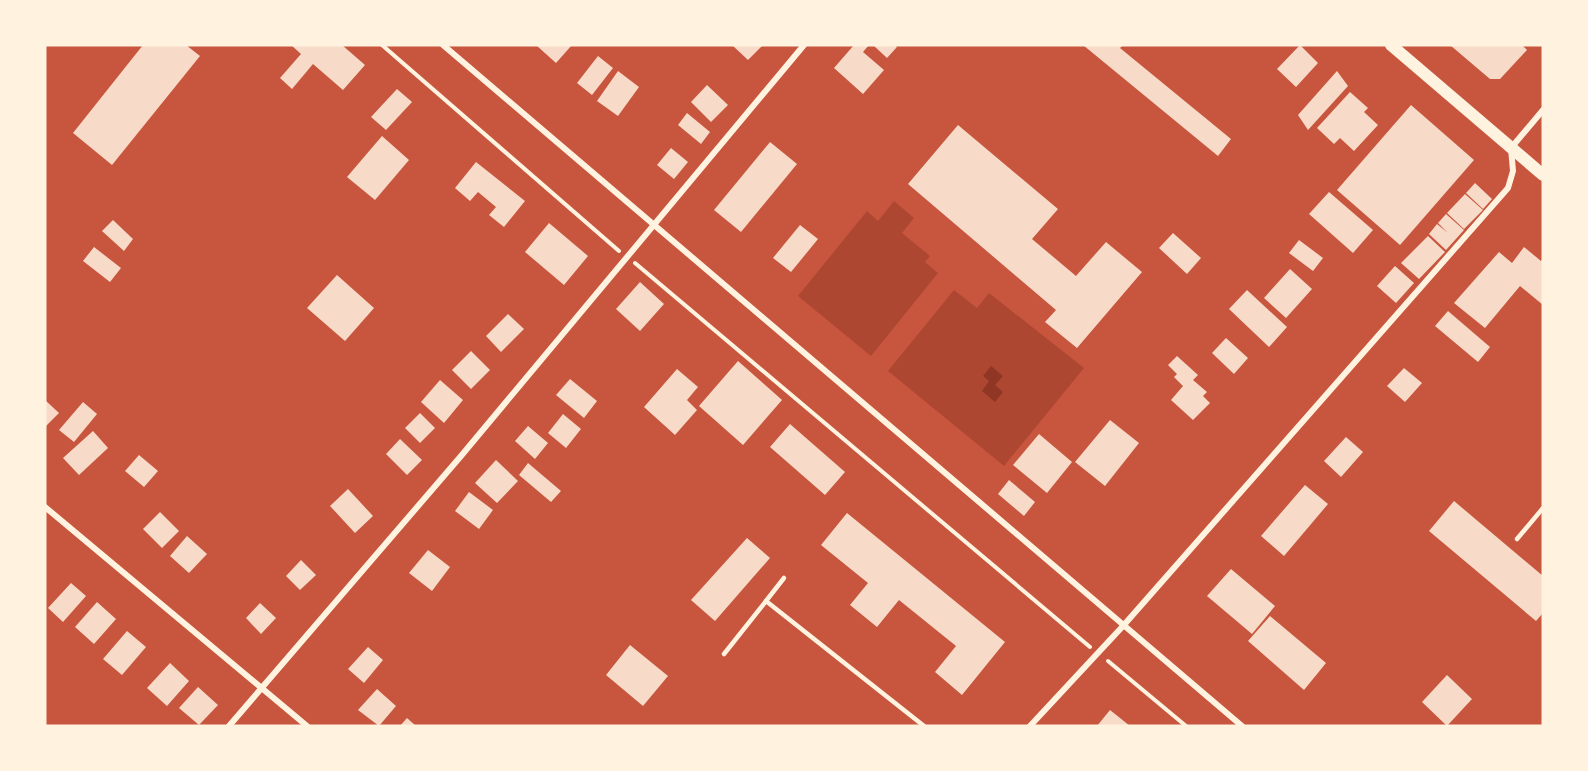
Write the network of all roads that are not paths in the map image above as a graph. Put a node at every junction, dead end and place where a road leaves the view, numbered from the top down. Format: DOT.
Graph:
graph roads {
  1 [pos="443,45"];
  2 [pos="804,45"];
  3 [pos="1391,45"];
  4 [pos="1543,110"];
  5 [pos="1511,148"];
  6 [pos="1543,176"];
  7 [pos="656,225"];
  8 [pos="45,507"];
  9 [pos="1543,508"];
  10 [pos="1517,539"];
  11 [pos="784,578"];
  12 [pos="766,601"];
  13 [pos="1123,626"];
  14 [pos="724,654"];
  15 [pos="262,687"];
  16 [pos="229,726"];
  17 [pos="307,726"];
  18 [pos="924,726"];
  19 [pos="1030,726"];
  20 [pos="1242,726"];
  1 -- 7 [label="street"];
  2 -- 7 [label="street"];
  3 -- 5 [label="main road"];
  4 -- 5 [label="street"];
  5 -- 6 [label="main road"];
  5 -- 13 [label="street"];
  7 -- 13 [label="street"];
  7 -- 15 [label="street"];
  8 -- 15 [label="street"];
  9 -- 10 [label="lane"];
  11 -- 12 [label="lane"];
  12 -- 14 [label="lane"];
  12 -- 18 [label="lane"];
  13 -- 19 [label="street"];
  13 -- 20 [label="street"];
  15 -- 16 [label="street"];
  15 -- 17 [label="street"];
}
